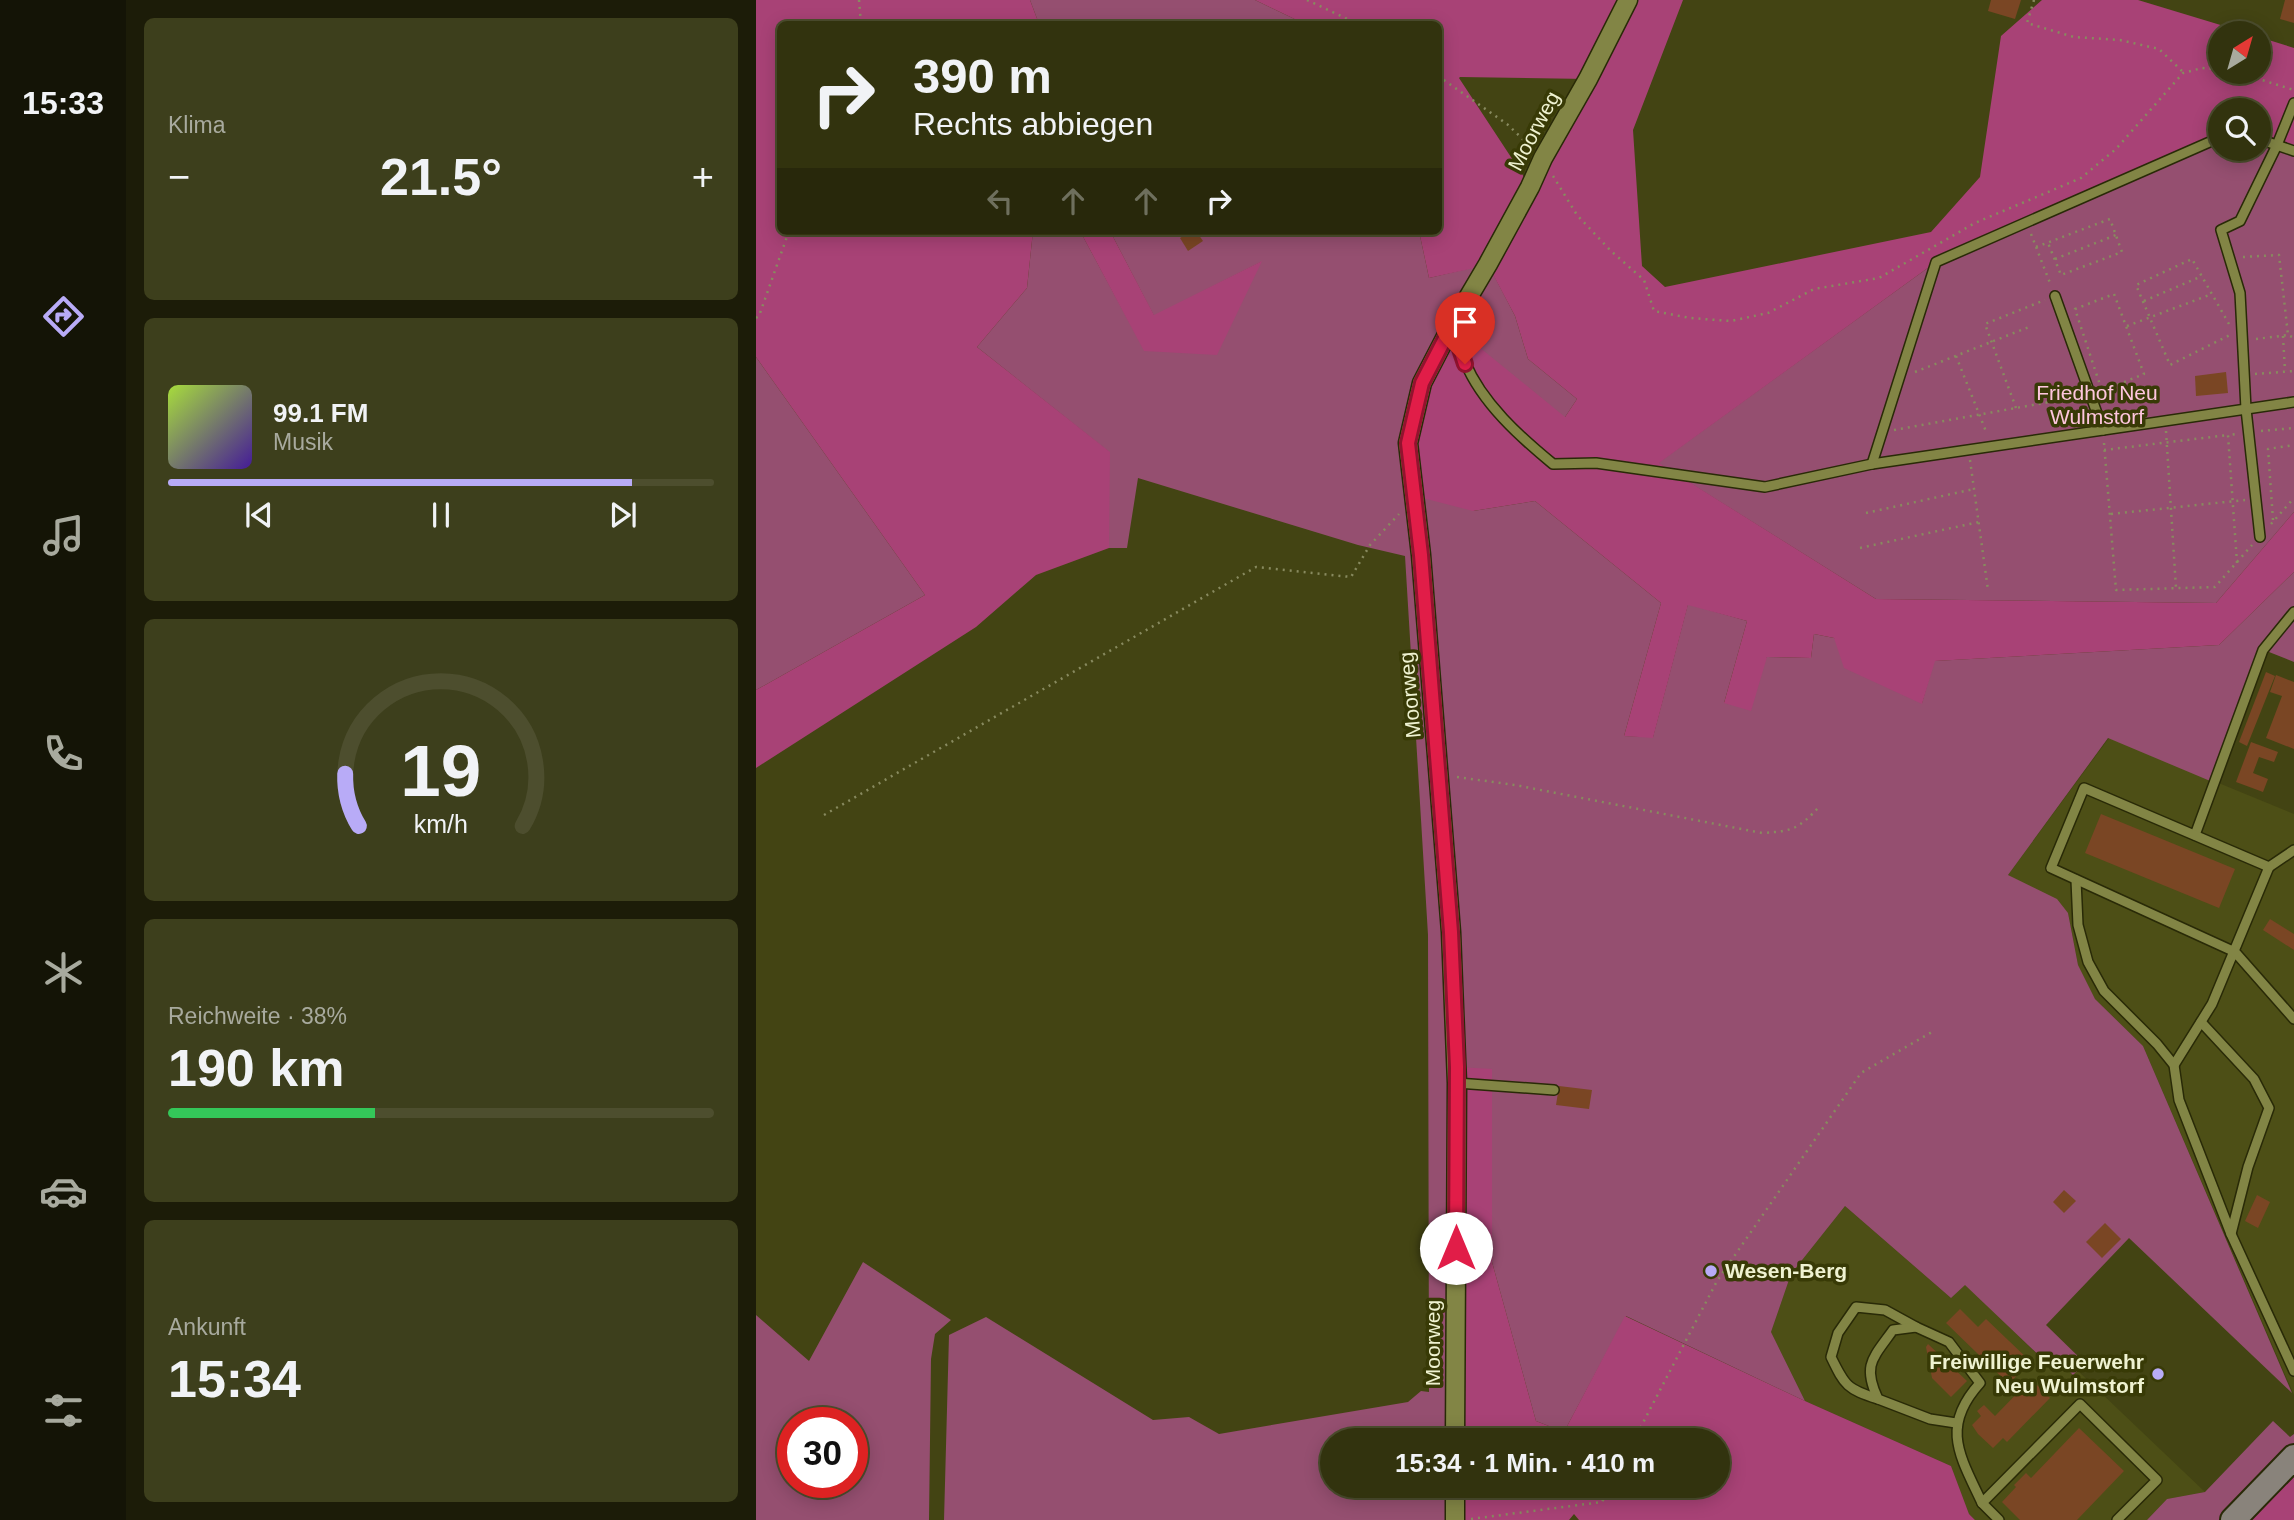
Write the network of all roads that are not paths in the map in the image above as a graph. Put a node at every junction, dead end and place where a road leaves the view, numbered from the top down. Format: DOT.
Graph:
graph roads {
  1 [pos="1628,0"];
  2 [pos="2294,103"];
  3 [pos="2208,143"];
  4 [pos="2271,143"];
  5 [pos="2277,145"];
  6 [pos="2294,151"];
  7 [pos="2055,296"];
  8 [pos="1452,325"];
  9 [pos="2294,402"];
  10 [pos="2246,409"];
  11 [pos="2103,430"];
  12 [pos="1872,464"];
  13 [pos="2260,537"];
  14 [pos="2294,612"];
  15 [pos="2195,835"];
  16 [pos="2294,850"];
  17 [pos="2269,867"];
  18 [pos="2076,880"];
  19 [pos="2235,952"];
  20 [pos="2294,1019"];
  21 [pos="2201,1022"];
  22 [pos="2174,1065"];
  23 [pos="1457,1083"];
  24 [pos="1554,1090"];
  25 [pos="2231,1234"];
  26 [pos="1916,1327"];
  27 [pos="2294,1371"];
  28 [pos="1878,1399"];
  29 [pos="1956,1423"];
  30 [pos="1455,1428"];
  31 [pos="2294,1457"];
  32 [pos="1455,1498"];
  33 [pos="1982,1503"];
  34 [pos="1455,1520"];
  35 [pos="1999,1520"];
  36 [pos="2118,1520"];
  37 [pos="2233,1520"];
  1 -- 8 [label="street, Moorweg"];
  2 -- 5 [label="lane"];
  3 -- 12 [label="lane"];
  4 -- 5 [label="lane"];
  5 -- 6 [label="lane"];
  5 -- 10 [label="lane"];
  7 -- 11 [label="lane"];
  8 -- 12 [label="lane"];
  8 -- 23 [label="street, Moorweg"];
  9 -- 10 [label="lane"];
  10 -- 11 [label="lane"];
  10 -- 13 [label="lane"];
  11 -- 12 [label="lane"];
  14 -- 15 [label="lane"];
  15 -- 17 [label="lane"];
  15 -- 18 [label="lane"];
  16 -- 17 [label="lane"];
  17 -- 19 [label="lane"];
  18 -- 19 [label="lane"];
  18 -- 22 [label="lane"];
  19 -- 20 [label="lane"];
  19 -- 21 [label="lane"];
  21 -- 22 [label="lane"];
  21 -- 25 [label="lane"];
  22 -- 25 [label="lane"];
  23 -- 24 [label="lane"];
  23 -- 30 [label="street, Moorweg"];
  25 -- 27 [label="lane"];
  26 -- 28 [label="lane"];
  26 -- 28 [label="lane"];
  26 -- 29 [label="lane"];
  28 -- 29 [label="lane"];
  29 -- 33 [label="lane"];
  31 -- 37 [label="main road"];
  32 -- 34 [label="street"];
  33 -- 35 [label="lane"];
  33 -- 36 [label="lane"];
}
